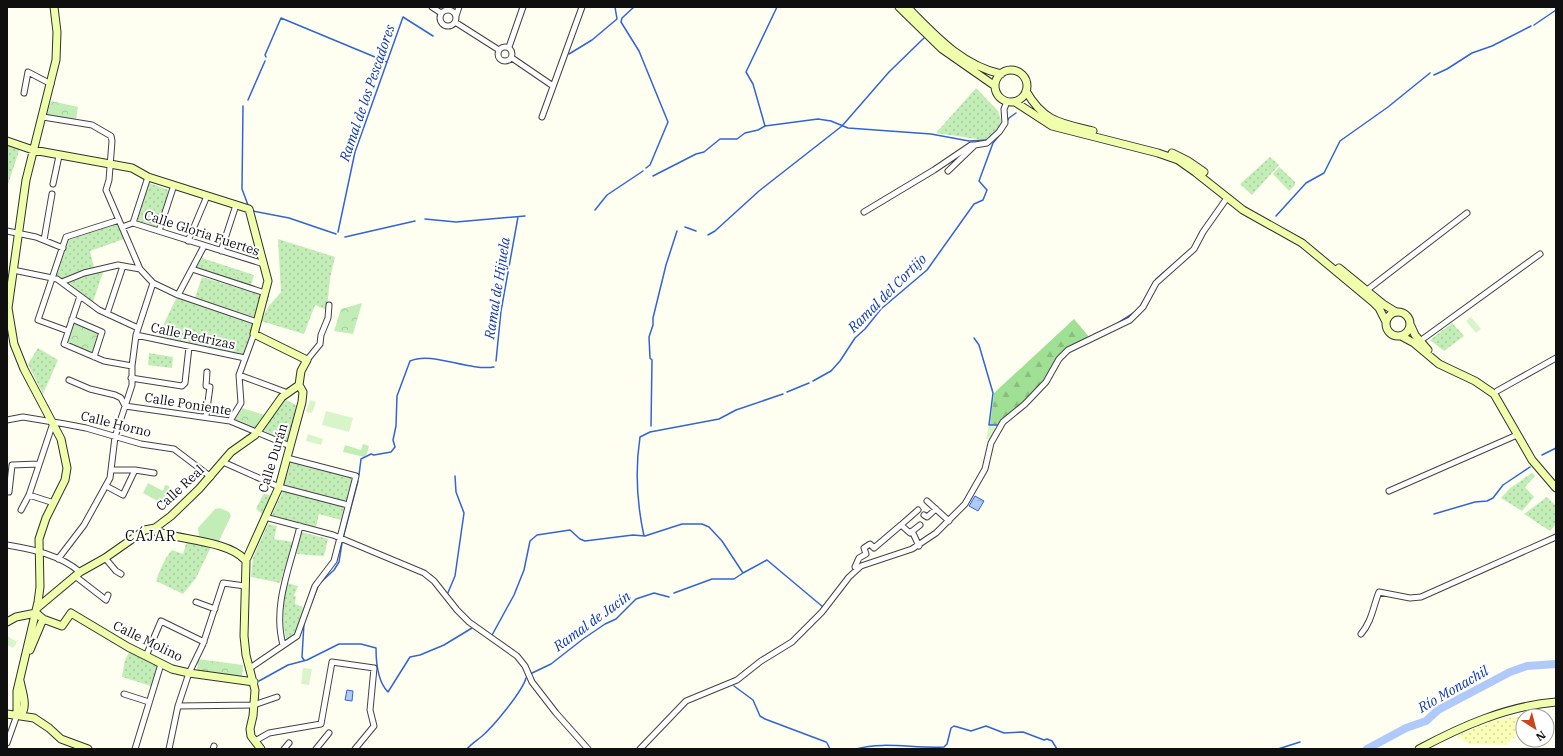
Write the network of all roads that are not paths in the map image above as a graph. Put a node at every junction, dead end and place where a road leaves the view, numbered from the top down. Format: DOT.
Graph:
graph roads {
  1 [pos="54,7"];
  2 [pos="432,7"];
  3 [pos="459,7"];
  4 [pos="523,7"];
  5 [pos="582,7"];
  6 [pos="898,7"];
  7 [pos="907,7"];
  8 [pos="448,8"];
  9 [pos="441,13"];
  10 [pos="456,19"];
  11 [pos="509,47"];
  12 [pos="499,50"];
  13 [pos="512,58"];
  14 [pos="1001,74"];
  15 [pos="51,84"];
  16 [pos="553,86"];
  17 [pos="995,86"];
  18 [pos="1026,91"];
  19 [pos="24,93"];
  20 [pos="1007,102"];
  21 [pos="1015,102"];
  22 [pos="43,117"];
  23 [pos="542,117"];
  24 [pos="7,140"];
  25 [pos="975,145"];
  26 [pos="33,150"];
  27 [pos="59,156"];
  28 [pos="109,165"];
  29 [pos="948,170"];
  30 [pos="148,178"];
  31 [pos="53,184"];
  32 [pos="174,186"];
  33 [pos="52,194"];
  34 [pos="207,196"];
  35 [pos="1227,198"];
  36 [pos="236,205"];
  37 [pos="864,212"];
  38 [pos="1467,213"];
  39 [pos="119,220"];
  40 [pos="133,223"];
  41 [pos="122,227"];
  42 [pos="7,230"];
  43 [pos="159,231"];
  44 [pos="17,232"];
  45 [pos="44,240"];
  46 [pos="188,240"];
  47 [pos="204,246"];
  48 [pos="63,248"];
  49 [pos="221,251"];
  50 [pos="1540,254"];
  51 [pos="264,264"];
  52 [pos="123,266"];
  53 [pos="140,268"];
  54 [pos="192,269"];
  55 [pos="13,270"];
  56 [pos="52,278"];
  57 [pos="62,282"];
  58 [pos="153,283"];
  59 [pos="1367,290"];
  60 [pos="265,293"];
  61 [pos="178,295"];
  62 [pos="80,296"];
  63 [pos="329,305"];
  64 [pos="8,308"];
  65 [pos="1396,312"];
  66 [pos="106,314"];
  67 [pos="72,319"];
  68 [pos="257,322"];
  69 [pos="1386,322"];
  70 [pos="1411,326"];
  71 [pos="138,328"];
  72 [pos="68,331"];
  73 [pos="254,334"];
  74 [pos="136,335"];
  75 [pos="1401,336"];
  76 [pos="1420,341"];
  77 [pos="189,347"];
  78 [pos="94,357"];
  79 [pos="245,358"];
  80 [pos="1556,358"];
  81 [pos="307,360"];
  82 [pos="132,366"];
  83 [pos="207,372"];
  84 [pos="239,375"];
  85 [pos="131,378"];
  86 [pos="68,380"];
  87 [pos="299,385"];
  88 [pos="1497,391"];
  89 [pos="288,393"];
  90 [pos="125,406"];
  91 [pos="206,416"];
  92 [pos="7,420"];
  93 [pos="230,421"];
  94 [pos="53,422"];
  95 [pos="258,431"];
  96 [pos="1516,435"];
  97 [pos="115,437"];
  98 [pos="290,446"];
  99 [pos="288,458"];
  100 [pos="223,462"];
  101 [pos="39,464"];
  102 [pos="111,470"];
  103 [pos="135,470"];
  104 [pos="154,473"];
  105 [pos="211,477"];
  106 [pos="1556,481"];
  107 [pos="106,486"];
  108 [pos="279,487"];
  109 [pos="1556,488"];
  110 [pos="1389,491"];
  111 [pos="9,492"];
  112 [pos="29,495"];
  113 [pos="928,501"];
  114 [pos="54,503"];
  115 [pos="348,505"];
  116 [pos="936,509"];
  117 [pos="21,510"];
  118 [pos="918,510"];
  119 [pos="924,515"];
  120 [pos="265,517"];
  121 [pos="949,521"];
  122 [pos="902,525"];
  123 [pos="920,525"];
  124 [pos="300,526"];
  125 [pos="152,530"];
  126 [pos="912,531"];
  127 [pos="1556,537"];
  128 [pos="340,538"];
  129 [pos="7,545"];
  130 [pos="919,546"];
  131 [pos="38,552"];
  132 [pos="105,558"];
  133 [pos="58,559"];
  134 [pos="246,560"];
  135 [pos="857,569"];
  136 [pos="77,574"];
  137 [pos="121,574"];
  138 [pos="245,586"];
  139 [pos="108,596"];
  140 [pos="196,602"];
  141 [pos="215,609"];
  142 [pos="36,610"];
  143 [pos="44,619"];
  144 [pos="7,622"];
  145 [pos="1361,634"];
  146 [pos="204,642"];
  147 [pos="283,646"];
  148 [pos="146,656"];
  149 [pos="24,658"];
  150 [pos="161,664"];
  151 [pos="250,668"];
  152 [pos="189,673"];
  153 [pos="19,679"];
  154 [pos="254,682"];
  155 [pos="124,694"];
  156 [pos="277,697"];
  157 [pos="24,702"];
  158 [pos="149,702"];
  159 [pos="1556,702"];
  160 [pos="254,705"];
  161 [pos="178,706"];
  162 [pos="14,714"];
  163 [pos="34,718"];
  164 [pos="329,733"];
  165 [pos="8,739"];
  166 [pos="255,741"];
  167 [pos="289,743"];
  168 [pos="88,749"];
  169 [pos="135,749"];
  170 [pos="169,749"];
  171 [pos="261,749"];
  172 [pos="284,749"];
  173 [pos="316,749"];
  174 [pos="355,749"];
  175 [pos="588,749"];
  176 [pos="640,749"];
  177 [pos="1419,749"];
  1 -- 15 [label="street"];
  2 -- 9 [label="street"];
  3 -- 10 [label="street"];
  4 -- 11 [label="street"];
  5 -- 16 [label="street"];
  6 -- 17 [label="street"];
  7 -- 14 [label="street"];
  8 -- 9 [label="street"];
  8 -- 10 [label="street"];
  9 -- 10 [label="street"];
  10 -- 12 [label="street"];
  11 -- 12 [label="street"];
  11 -- 13 [label="street"];
  12 -- 13 [label="street"];
  13 -- 16 [label="street"];
  14 -- 17 [label="street"];
  14 -- 18 [label="street"];
  15 -- 19 [label="street"];
  15 -- 22 [label="street"];
  16 -- 23 [label="street"];
  17 -- 20 [label="street"];
  18 -- 21 [label="street"];
  18 -- 59 [label="street"];
  20 -- 21 [label="street"];
  20 -- 25 [label="street"];
  21 -- 35 [label="street"];
  22 -- 26 [label="street"];
  22 -- 28 [label="street"];
  24 -- 26 [label="street"];
  25 -- 29 [label="street"];
  25 -- 37 [label="street"];
  26 -- 27 [label="street"];
  26 -- 44 [label="street"];
  27 -- 28 [label="street"];
  27 -- 31 [label="street"];
  28 -- 30 [label="street"];
  28 -- 39 [label="street"];
  30 -- 32 [label="street"];
  30 -- 40 [label="street"];
  32 -- 34 [label="street"];
  32 -- 43 [label="street"];
  33 -- 45 [label="street"];
  34 -- 36 [label="street"];
  34 -- 46 [label="street"];
  35 -- 69 [label="street"];
  35 -- 121 [label="street"];
  36 -- 49 [label="street"];
  36 -- 51 [label="street"];
  38 -- 59 [label="street"];
  39 -- 41 [label="street"];
  39 -- 48 [label="street"];
  40 -- 41 [label="street"];
  40 -- 43 [label="street, Calle Gloria Fuertes"];
  41 -- 53 [label="street"];
  42 -- 44 [label="street"];
  43 -- 46 [label="street, Calle Gloria Fuertes"];
  44 -- 45 [label="street"];
  44 -- 55 [label="street"];
  45 -- 48 [label="street"];
  46 -- 47 [label="street, Calle Gloria Fuertes"];
  47 -- 49 [label="street, Calle Gloria Fuertes"];
  47 -- 54 [label="street"];
  48 -- 56 [label="street"];
  49 -- 51 [label="street, Calle Gloria Fuertes"];
  50 -- 76 [label="street"];
  51 -- 60 [label="street"];
  52 -- 53 [label="street"];
  52 -- 57 [label="street"];
  52 -- 66 [label="street"];
  53 -- 58 [label="street"];
  54 -- 60 [label="street"];
  54 -- 61 [label="street"];
  55 -- 56 [label="street, Calle Pedrizas"];
  55 -- 64 [label="street"];
  56 -- 57 [label="street, Calle Pedrizas"];
  56 -- 72 [label="street"];
  57 -- 62 [label="street, Calle Pedrizas"];
  58 -- 61 [label="street"];
  58 -- 71 [label="street"];
  59 -- 65 [label="street"];
  60 -- 68 [label="street"];
  61 -- 68 [label="street"];
  62 -- 66 [label="street, Calle Pedrizas"];
  62 -- 67 [label="street"];
  63 -- 81 [label="street"];
  64 -- 94 [label="street"];
  65 -- 69 [label="street"];
  65 -- 70 [label="street"];
  66 -- 71 [label="street, Calle Pedrizas"];
  67 -- 72 [label="street"];
  67 -- 78 [label="street"];
  68 -- 73 [label="street"];
  69 -- 75 [label="street"];
  70 -- 75 [label="street"];
  70 -- 76 [label="street"];
  71 -- 74 [label="street"];
  72 -- 78 [label="street"];
  73 -- 79 [label="street"];
  73 -- 81 [label="street"];
  74 -- 77 [label="street, Calle Pedrizas"];
  74 -- 82 [label="street"];
  75 -- 96 [label="street"];
  76 -- 88 [label="street"];
  77 -- 79 [label="street, Calle Pedrizas"];
  77 -- 85 [label="street"];
  78 -- 82 [label="street"];
  79 -- 84 [label="street"];
  80 -- 88 [label="street"];
  81 -- 87 [label="street"];
  82 -- 85 [label="street"];
  83 -- 91 [label="street"];
  84 -- 89 [label="street"];
  84 -- 93 [label="street"];
  85 -- 90 [label="street"];
  86 -- 90 [label="street"];
  87 -- 89 [label="street, Calle Real"];
  87 -- 98 [label="street, Calle Durán"];
  88 -- 106 [label="street"];
  89 -- 95 [label="street, Calle Real"];
  90 -- 91 [label="street, Calle Poniente"];
  90 -- 97 [label="street"];
  91 -- 93 [label="street, Calle Poniente"];
  92 -- 94 [label="street, Calle Horno"];
  93 -- 95 [label="street, Calle Poniente"];
  94 -- 97 [label="street, Calle Horno"];
  94 -- 101 [label="street"];
  94 -- 114 [label="street"];
  95 -- 98 [label="street, Calle Poniente"];
  95 -- 100 [label="street, Calle Real"];
  96 -- 109 [label="street"];
  96 -- 110 [label="street"];
  97 -- 102 [label="street"];
  97 -- 105 [label="street, Calle Horno"];
  98 -- 99 [label="street, Calle Durán"];
  99 -- 108 [label="street, Calle Durán"];
  99 -- 115 [label="street"];
  100 -- 105 [label="street, Calle Real"];
  100 -- 108 [label="street"];
  101 -- 111 [label="street"];
  101 -- 112 [label="street"];
  102 -- 103 [label="street"];
  102 -- 107 [label="street"];
  103 -- 104 [label="street"];
  103 -- 107 [label="street"];
  105 -- 125 [label="street, Calle Real"];
  107 -- 133 [label="street"];
  108 -- 115 [label="street"];
  108 -- 120 [label="street, Calle Durán"];
  112 -- 114 [label="street"];
  112 -- 117 [label="street"];
  113 -- 116 [label="street"];
  114 -- 131 [label="street"];
  115 -- 128 [label="street"];
  116 -- 119 [label="street"];
  116 -- 121 [label="street"];
  118 -- 122 [label="street"];
  120 -- 124 [label="street"];
  120 -- 134 [label="street, Calle Durán"];
  121 -- 130 [label="street"];
  122 -- 126 [label="street"];
  122 -- 135 [label="street"];
  123 -- 126 [label="street"];
  124 -- 128 [label="street"];
  124 -- 147 [label="street"];
  125 -- 132 [label="street, Calle Real"];
  125 -- 134 [label="street"];
  126 -- 130 [label="street"];
  127 -- 145 [label="street"];
  128 -- 147 [label="street"];
  128 -- 175 [label="street"];
  129 -- 131 [label="street"];
  130 -- 135 [label="street"];
  131 -- 133 [label="street"];
  131 -- 142 [label="street"];
  132 -- 136 [label="street, Calle Real"];
  132 -- 137 [label="street"];
  133 -- 136 [label="street"];
  134 -- 138 [label="street"];
  135 -- 176 [label="street"];
  136 -- 139 [label="street"];
  136 -- 142 [label="street, Calle Real"];
  138 -- 141 [label="street"];
  138 -- 151 [label="street"];
  140 -- 141 [label="street"];
  141 -- 146 [label="street"];
  142 -- 143 [label="street"];
  142 -- 144 [label="street"];
  142 -- 149 [label="street"];
  143 -- 148 [label="street, Calle Molino"];
  143 -- 149 [label="street"];
  146 -- 148 [label="street"];
  146 -- 152 [label="street"];
  147 -- 151 [label="street"];
  148 -- 150 [label="street, Calle Molino"];
  149 -- 153 [label="street"];
  150 -- 152 [label="street, Calle Molino"];
  150 -- 158 [label="street"];
  151 -- 154 [label="street"];
  152 -- 154 [label="street, Calle Molino"];
  152 -- 161 [label="street"];
  153 -- 157 [label="street"];
  153 -- 162 [label="street"];
  154 -- 160 [label="street"];
  155 -- 158 [label="street"];
  156 -- 160 [label="street"];
  157 -- 162 [label="street"];
  157 -- 163 [label="street"];
  158 -- 169 [label="street"];
  159 -- 177 [label="street"];
  160 -- 161 [label="street"];
  160 -- 166 [label="street"];
  161 -- 170 [label="street"];
  162 -- 163 [label="street"];
  162 -- 165 [label="street"];
  163 -- 168 [label="street"];
  164 -- 173 [label="street"];
  166 -- 171 [label="street"];
  166 -- 174 [label="street"];
  167 -- 172 [label="street"];
}
